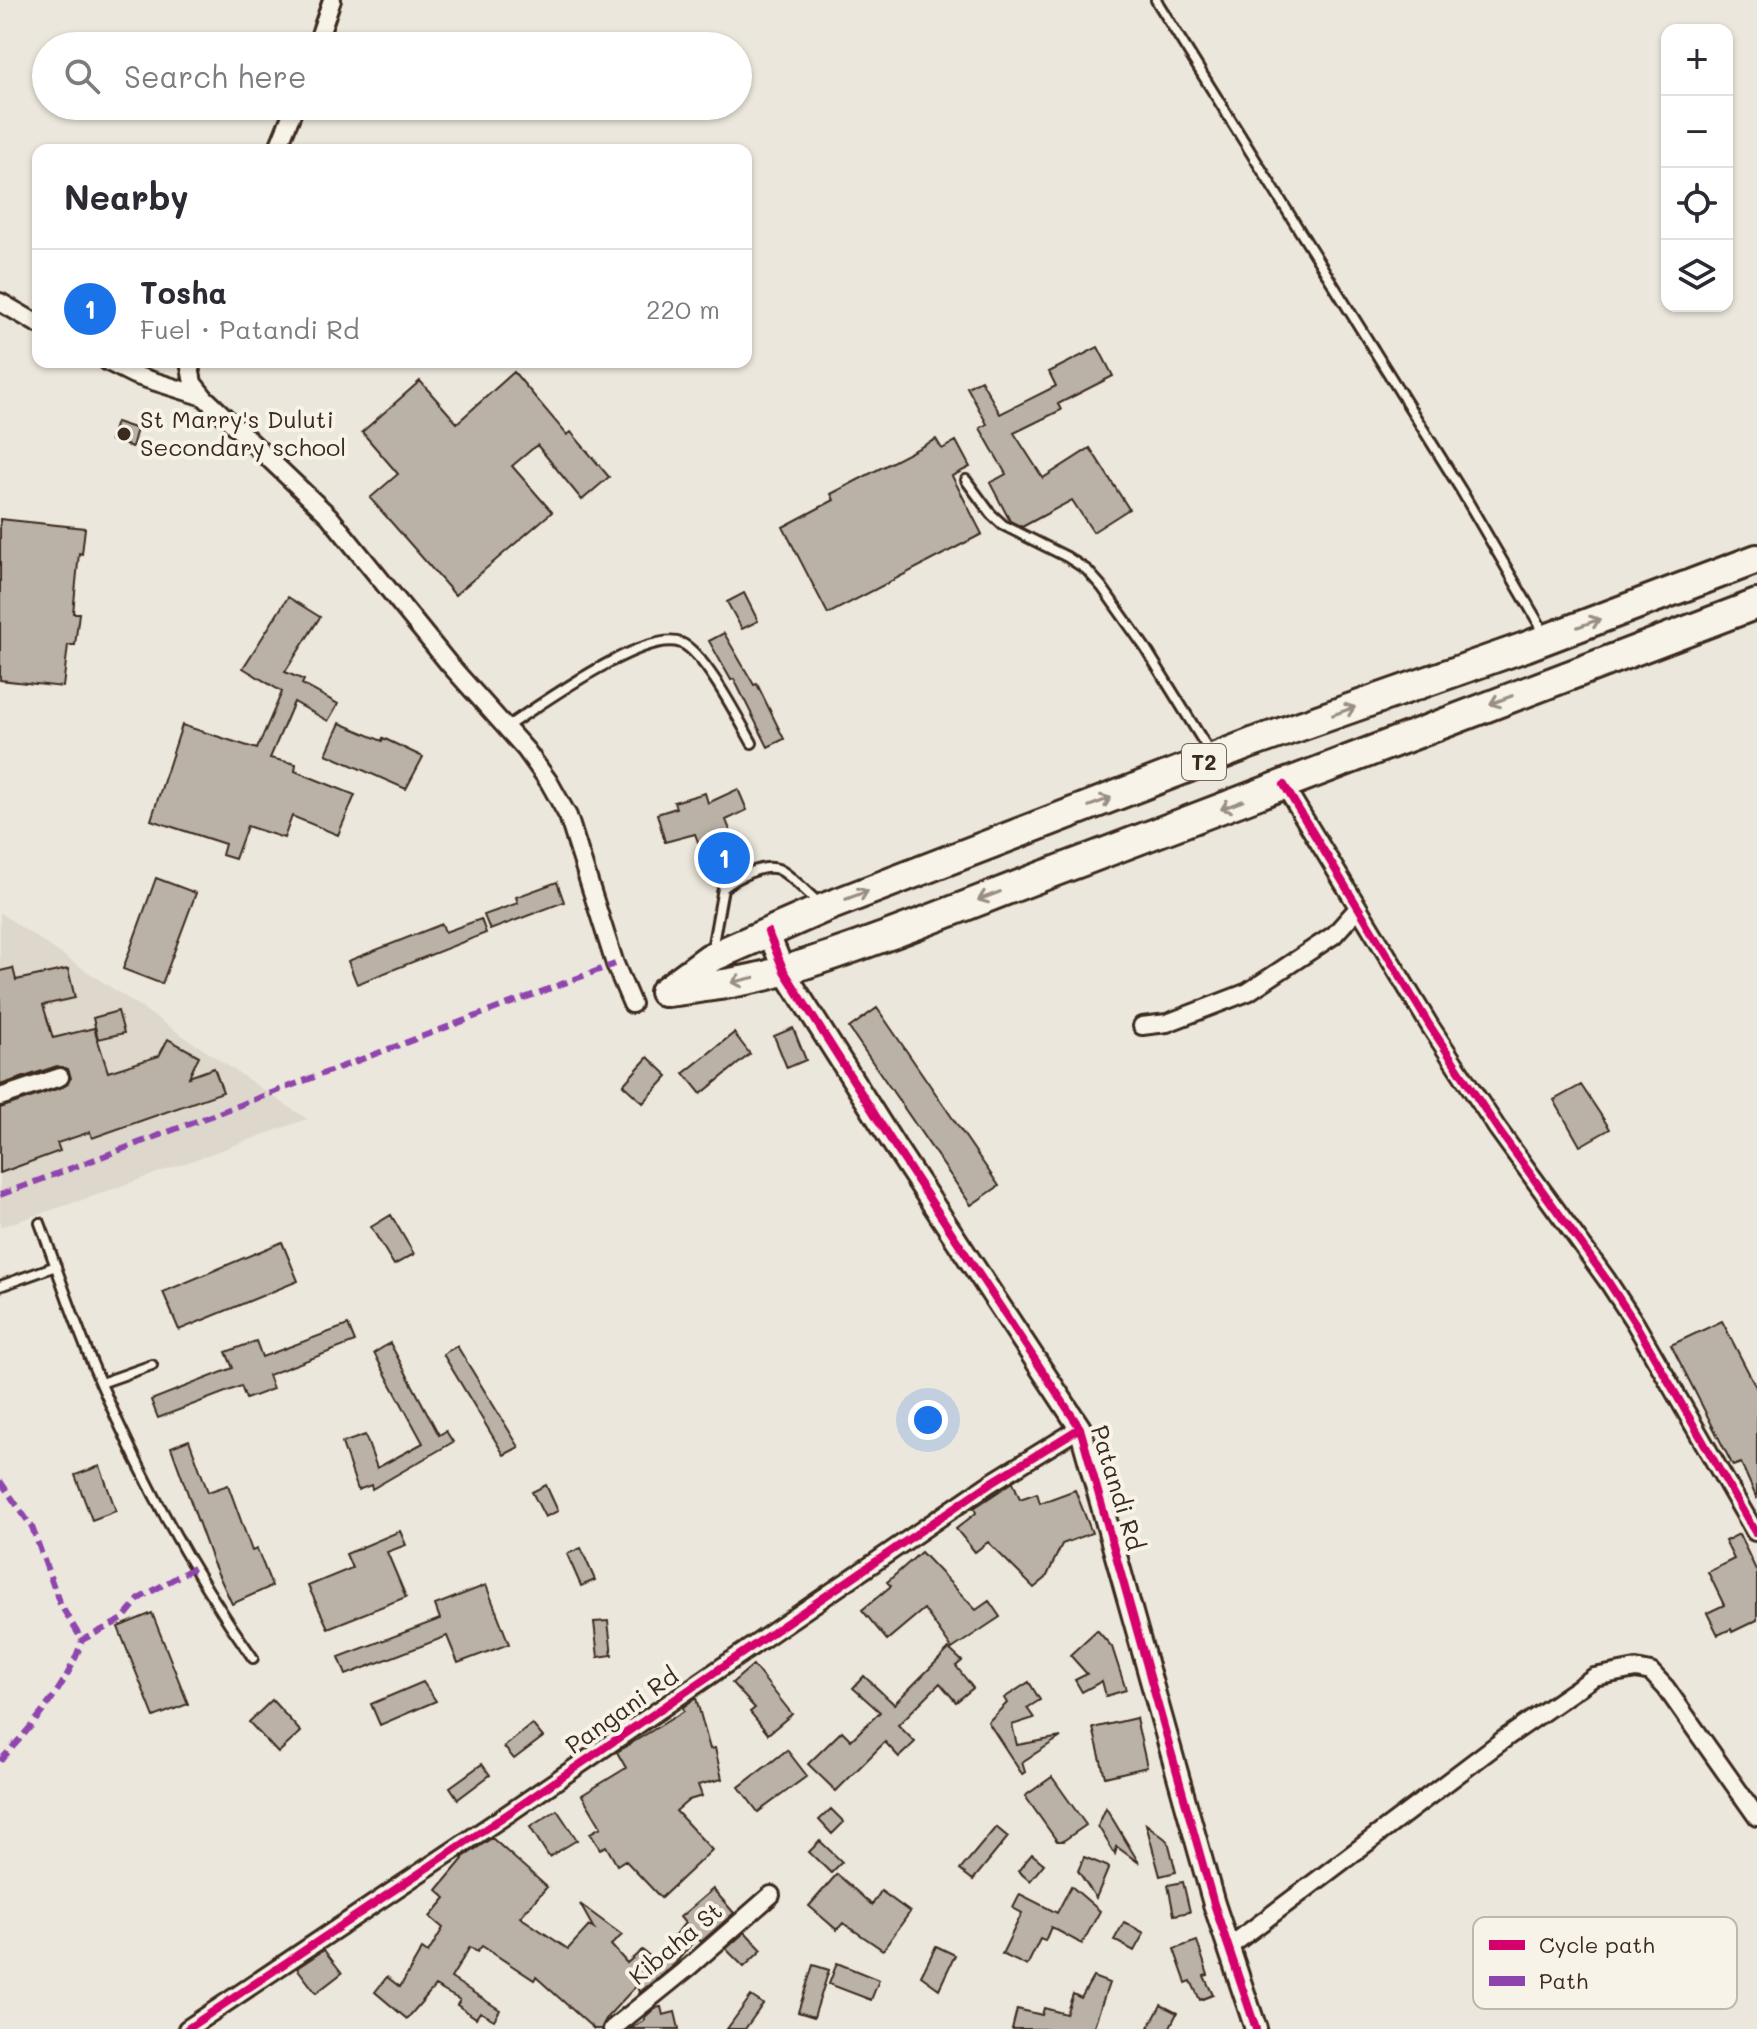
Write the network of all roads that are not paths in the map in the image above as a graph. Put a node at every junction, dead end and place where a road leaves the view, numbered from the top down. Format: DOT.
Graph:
graph roads {
  1 [pos="332,0"];
  2 [pos="1156,0"];
  3 [pos="321,32"];
  4 [pos="289,120"];
  5 [pos="279,144"];
  6 [pos="0,302"];
  7 [pos="32,321"];
  8 [pos="120,368"];
  9 [pos="190,368"];
  10 [pos="204,397"];
  11 [pos="966,480"];
  12 [pos="1757,559"];
  13 [pos="1649,601"];
  14 [pos="1757,604"];
  15 [pos="1667,638"];
  16 [pos="1536,642"];
  17 [pos="1541,684"];
  18 [pos="505,727"];
  19 [pos="752,743"];
  20 [pos="1214,758"];
  21 [pos="1284,785"];
  22 [pos="824,908"];
  23 [pos="1358,908"];
  24 [pos="768,932"];
  25 [pos="710,958"];
  26 [pos="784,971"];
  27 [pos="632,1004"];
  28 [pos="1142,1026"];
  29 [pos="60,1077"];
  30 [pos="0,1097"];
  31 [pos="40,1223"];
  32 [pos="56,1266"];
  33 [pos="0,1286"];
  34 [pos="152,1365"];
  35 [pos="101,1383"];
  36 [pos="1080,1428"];
  37 [pos="1755,1532"];
  38 [pos="253,1658"];
  39 [pos="1757,1817"];
  40 [pos="771,1895"];
  41 [pos="1229,1947"];
  42 [pos="1254,2027"];
  43 [pos="187,2029"];
  44 [pos="612,2029"];
  1 -- 3 [label="street"];
  2 -- 16 [label="lane"];
  4 -- 5 [label="street"];
  6 -- 7 [label="street"];
  8 -- 10 [label="street"];
  9 -- 10 [label="street"];
  10 -- 18 [label="street"];
  11 -- 20 [label="lane"];
  12 -- 13 [label="highway, T2"];
  13 -- 15 [label="highway"];
  16 -- 13 [label="highway, T2, one-way"];
  14 -- 15 [label="highway, T2"];
  15 -- 17 [label="highway, T2"];
  16 -- 17 [label="highway"];
  20 -- 16 [label="highway, T2, one-way"];
  17 -- 21 [label="highway, T2, one-way"];
  18 -- 19 [label="lane"];
  18 -- 27 [label="street"];
  22 -- 20 [label="highway, T2, one-way"];
  21 -- 23 [label="street"];
  21 -- 26 [label="highway, T2, one-way"];
  22 -- 24 [label="highway, T2"];
  22 -- 25 [label="lane"];
  23 -- 28 [label="street"];
  23 -- 37 [label="street"];
  24 -- 25 [label="highway, T2"];
  24 -- 26 [label="street, Patandi Rd"];
  26 -- 25 [label="highway, T2, one-way"];
  26 -- 36 [label="street, Patandi Rd"];
  29 -- 30 [label="street"];
  31 -- 32 [label="lane"];
  32 -- 33 [label="lane"];
  32 -- 35 [label="lane"];
  34 -- 35 [label="lane"];
  35 -- 38 [label="lane"];
  36 -- 41 [label="street, Patandi Rd"];
  36 -- 43 [label="street, Pangani Rd"];
  39 -- 41 [label="street"];
  40 -- 44 [label="street, Kibaha St"];
  41 -- 42 [label="street, Patandi Rd"];
}
